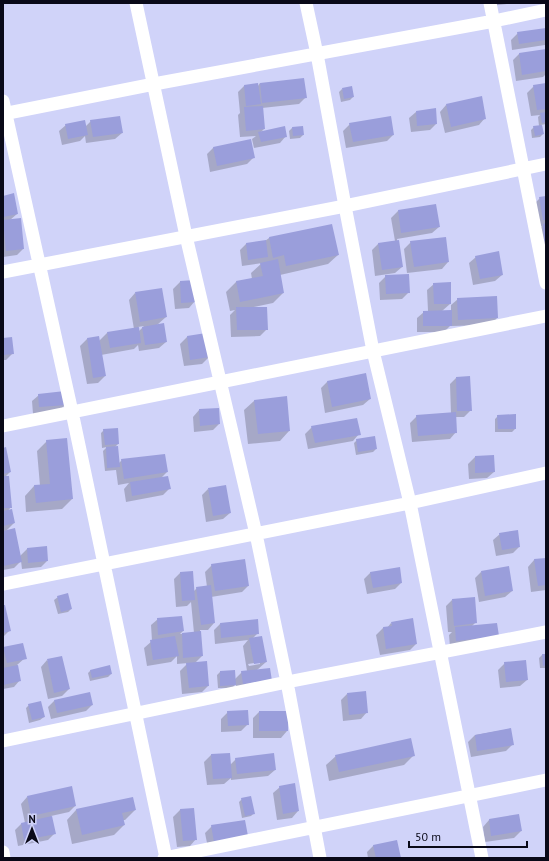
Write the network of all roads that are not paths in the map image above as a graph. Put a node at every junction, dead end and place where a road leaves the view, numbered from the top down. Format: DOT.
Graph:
graph roads {
  1 [pos="136,3"];
  2 [pos="306,3"];
  3 [pos="490,3"];
  4 [pos="546,10"];
  5 [pos="494,21"];
  6 [pos="317,54"];
  7 [pos="154,84"];
  8 [pos="4,109"];
  9 [pos="546,164"];
  10 [pos="524,168"];
  11 [pos="344,206"];
  12 [pos="186,236"];
  13 [pos="39,265"];
  14 [pos="3,272"];
  15 [pos="546,284"];
  16 [pos="546,316"];
  17 [pos="374,351"];
  18 [pos="220,382"];
  19 [pos="72,412"];
  20 [pos="3,426"];
  21 [pos="546,473"];
  22 [pos="410,503"];
  23 [pos="256,534"];
  24 [pos="104,564"];
  25 [pos="3,584"];
  26 [pos="546,632"];
  27 [pos="440,652"];
  28 [pos="287,682"];
  29 [pos="135,713"];
  30 [pos="3,741"];
  31 [pos="546,780"];
  32 [pos="469,796"];
  33 [pos="313,827"];
  34 [pos="3,852"];
  35 [pos="4,858"];
  36 [pos="165,858"];
  37 [pos="320,858"];
  38 [pos="482,858"];
  1 -- 7 [label="street"];
  2 -- 6 [label="street"];
  3 -- 5 [label="street"];
  4 -- 5 [label="street"];
  5 -- 6 [label="street"];
  5 -- 10 [label="street"];
  6 -- 7 [label="street"];
  6 -- 11 [label="street"];
  7 -- 8 [label="street"];
  7 -- 12 [label="street"];
  8 -- 13 [label="street"];
  9 -- 10 [label="street"];
  10 -- 11 [label="street"];
  10 -- 15 [label="street"];
  11 -- 12 [label="street"];
  11 -- 17 [label="street"];
  12 -- 13 [label="street"];
  12 -- 18 [label="street"];
  13 -- 14 [label="street"];
  13 -- 19 [label="street"];
  16 -- 17 [label="street"];
  17 -- 18 [label="street"];
  17 -- 22 [label="street"];
  18 -- 19 [label="street"];
  18 -- 23 [label="street"];
  19 -- 20 [label="street"];
  19 -- 24 [label="street"];
  21 -- 22 [label="street"];
  22 -- 23 [label="street"];
  22 -- 27 [label="street"];
  23 -- 24 [label="street"];
  23 -- 28 [label="street"];
  24 -- 25 [label="street"];
  24 -- 29 [label="street"];
  26 -- 27 [label="street"];
  27 -- 28 [label="street"];
  27 -- 32 [label="street"];
  28 -- 29 [label="street"];
  28 -- 33 [label="street"];
  29 -- 30 [label="street"];
  29 -- 36 [label="street"];
  31 -- 32 [label="street"];
  32 -- 33 [label="street"];
  32 -- 38 [label="street"];
  33 -- 36 [label="street"];
  33 -- 37 [label="street"];
  34 -- 35 [label="street"];
}
